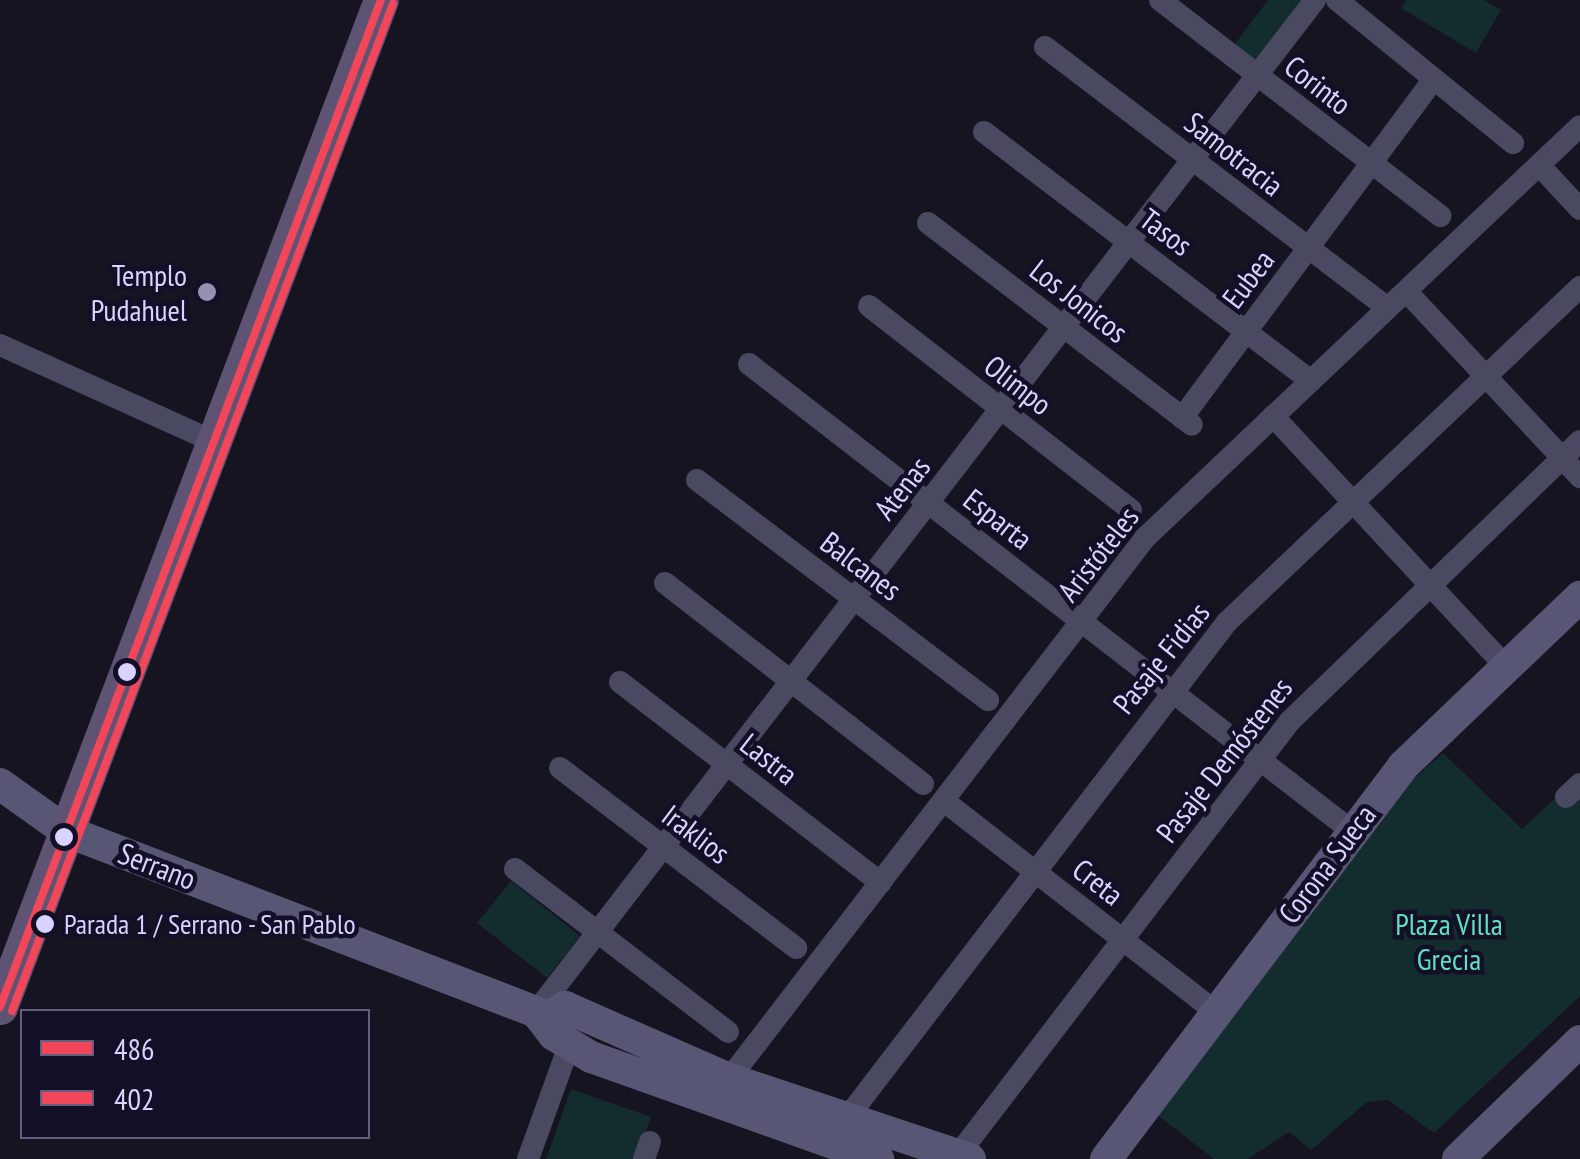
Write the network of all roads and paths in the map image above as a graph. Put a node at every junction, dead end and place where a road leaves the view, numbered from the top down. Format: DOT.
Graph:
graph roads {
  1 [pos="382,0"];
  2 [pos="1160,0"];
  3 [pos="1314,0"];
  4 [pos="1337,0"];
  5 [pos="1045,46"];
  6 [pos="1257,75"];
  7 [pos="1434,79"];
  8 [pos="1580,126"];
  9 [pos="984,132"];
  10 [pos="1513,143"];
  11 [pos="1192,159"];
  12 [pos="1371,164"];
  13 [pos="1539,165"];
  14 [pos="1580,208"];
  15 [pos="1440,216"];
  16 [pos="928,223"];
  17 [pos="1129,242"];
  18 [pos="1308,248"];
  19 [pos="1580,288"];
  20 [pos="1406,291"];
  21 [pos="869,306"];
  22 [pos="1387,308"];
  23 [pos="1064,327"];
  24 [pos="1246,332"];
  25 [pos="0,345"];
  26 [pos="749,364"];
  27 [pos="1486,376"];
  28 [pos="1310,380"];
  29 [pos="1000,409"];
  30 [pos="1273,416"];
  31 [pos="1188,423"];
  32 [pos="1580,441"];
  33 [pos="215,442"];
  34 [pos="1562,458"];
  35 [pos="1580,477"];
  36 [pos="697,480"];
  37 [pos="1352,501"];
  38 [pos="928,503"];
  39 [pos="1131,510"];
  40 [pos="665,584"];
  41 [pos="1429,584"];
  42 [pos="1580,597"];
  43 [pos="853,598"];
  44 [pos="1082,622"];
  45 [pos="1506,666"];
  46 [pos="620,682"];
  47 [pos="791,682"];
  48 [pos="1172,691"];
  49 [pos="988,700"];
  50 [pos="1260,760"];
  51 [pos="726,764"];
  52 [pos="560,768"];
  53 [pos="0,784"];
  54 [pos="923,784"];
  55 [pos="944,801"];
  56 [pos="66,830"];
  57 [pos="1352,832"];
  58 [pos="664,846"];
  59 [pos="514,869"];
  60 [pos="1035,871"];
  61 [pos="881,883"];
  62 [pos="596,932"];
  63 [pos="1122,940"];
  64 [pos="796,948"];
  65 [pos="0,1008"];
  66 [pos="1215,1011"];
  67 [pos="542,1015"];
  68 [pos="728,1032"];
  69 [pos="1580,1040"];
  70 [pos="569,1046"];
  71 [pos="1580,1071"];
  72 [pos="729,1080"];
  73 [pos="847,1118"];
  74 [pos="964,1157"];
  75 [pos="528,1159"];
  76 [pos="878,1159"];
  77 [pos="1106,1159"];
  78 [pos="1458,1159"];
  79 [pos="1489,1159"];
  1 -- 33 [label="main road"];
  2 -- 6 [label="street, Corinto"];
  3 -- 6 [label="street, Atenas"];
  4 -- 7 [label="street"];
  5 -- 11 [label="street, Samotracia"];
  6 -- 11 [label="street, Atenas"];
  6 -- 12 [label="street, Corinto"];
  7 -- 10 [label="street"];
  7 -- 12 [label="street, Eubea"];
  8 -- 13 [label="street, Aristóteles"];
  9 -- 17 [label="street, Tasos"];
  11 -- 17 [label="street, Atenas"];
  11 -- 18 [label="street, Samotracia"];
  12 -- 15 [label="street, Corinto"];
  12 -- 18 [label="street, Eubea"];
  13 -- 14 [label="street"];
  13 -- 20 [label="street, Aristóteles"];
  16 -- 23 [label="street, Los Jonicos"];
  17 -- 23 [label="street, Atenas"];
  17 -- 24 [label="street, Tasos"];
  18 -- 22 [label="street, Samotracia"];
  18 -- 24 [label="street, Eubea"];
  19 -- 27 [label="street, Pasaje Fidias"];
  20 -- 22 [label="street, Aristóteles"];
  20 -- 27 [label="street"];
  21 -- 29 [label="street, Olimpo"];
  22 -- 28 [label="street, Aristóteles"];
  23 -- 29 [label="street, Atenas"];
  23 -- 31 [label="street, Los Jonicos"];
  24 -- 28 [label="street, Tasos"];
  24 -- 31 [label="street, Eubea"];
  25 -- 33 [label="street"];
  26 -- 38 [label="street, Esparta"];
  27 -- 34 [label="street"];
  27 -- 37 [label="street, Pasaje Fidias"];
  28 -- 30 [label="street, Aristóteles"];
  29 -- 38 [label="street, Atenas"];
  29 -- 39 [label="street, Olimpo"];
  30 -- 37 [label="street"];
  30 -- 44 [label="street, Aristóteles"];
  32 -- 34 [label="street, Pasaje Demóstenes"];
  33 -- 56 [label="main road"];
  34 -- 35 [label="street"];
  34 -- 41 [label="street, Pasaje Demóstenes"];
  36 -- 43 [label="street, Balcanes"];
  37 -- 41 [label="street"];
  37 -- 48 [label="street, Pasaje Fidias"];
  38 -- 43 [label="street, Atenas"];
  38 -- 44 [label="street, Esparta"];
  40 -- 47 [label="street"];
  41 -- 45 [label="street"];
  41 -- 50 [label="street, Pasaje Demóstenes"];
  42 -- 45 [label="main road, Corona Sueca"];
  43 -- 47 [label="street, Atenas"];
  43 -- 49 [label="street, Balcanes"];
  44 -- 48 [label="street, Esparta"];
  44 -- 55 [label="street, Aristóteles"];
  45 -- 57 [label="main road, Corona Sueca"];
  46 -- 51 [label="street, Lastra"];
  47 -- 51 [label="street, Atenas"];
  47 -- 54 [label="street"];
  48 -- 50 [label="street, Esparta"];
  48 -- 60 [label="street, Pasaje Fidias"];
  50 -- 57 [label="street, Esparta"];
  50 -- 63 [label="street, Pasaje Demóstenes"];
  51 -- 58 [label="street, Atenas"];
  51 -- 61 [label="street, Lastra"];
  52 -- 58 [label="street, Iraklios"];
  53 -- 56 [label="main road, Serrano"];
  55 -- 60 [label="street, Creta"];
  55 -- 61 [label="street, Aristóteles"];
  56 -- 65 [label="main road"];
  56 -- 67 [label="main road, Serrano"];
  57 -- 66 [label="main road, Corona Sueca"];
  58 -- 62 [label="street, Atenas"];
  58 -- 64 [label="street, Iraklios"];
  59 -- 62 [label="street"];
  60 -- 63 [label="street, Creta"];
  60 -- 73 [label="street, Pasaje Fidias"];
  61 -- 72 [label="street, Aristóteles"];
  62 -- 67 [label="street, Atenas"];
  62 -- 68 [label="street"];
  63 -- 66 [label="street, Creta"];
  63 -- 74 [label="street, Pasaje Demóstenes"];
  66 -- 77 [label="main road, Corona Sueca"];
  67 -- 70 [label="main road"];
  67 -- 72 [label="main road, Serrano"];
  69 -- 78 [label="main road"];
  70 -- 75 [label="street"];
  70 -- 76 [label="main road"];
  71 -- 79 [label="main road"];
  72 -- 73 [label="main road, Serrano"];
  73 -- 74 [label="main road, Serrano"];
}
